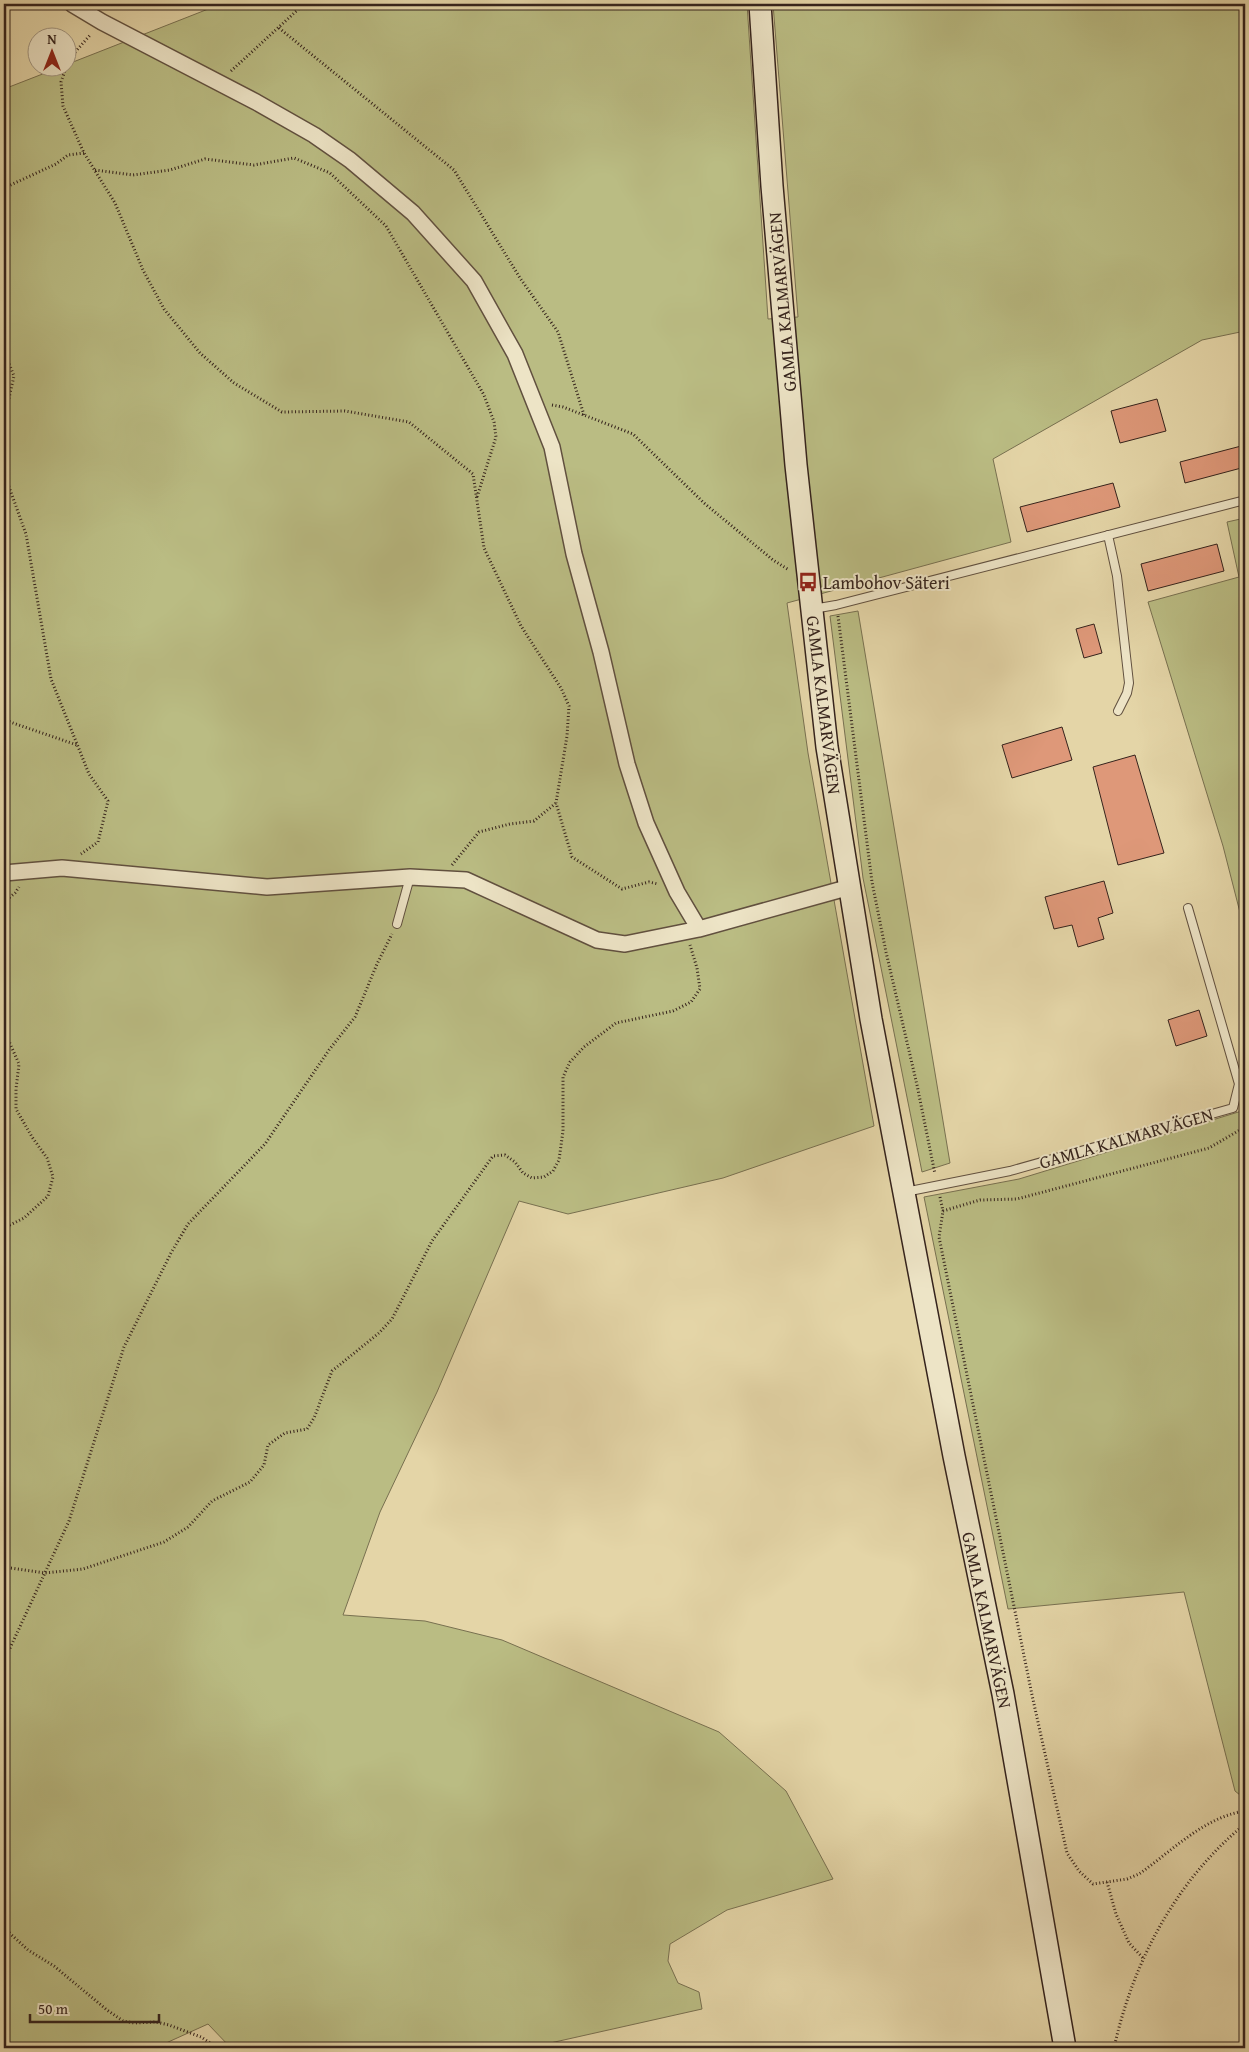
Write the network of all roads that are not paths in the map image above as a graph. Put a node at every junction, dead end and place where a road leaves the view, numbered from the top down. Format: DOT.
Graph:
graph roads {
  1 [pos="72,4"];
  2 [pos="760,4"];
  3 [pos="1245,500"];
  4 [pos="1108,535"];
  5 [pos="811,609"];
  6 [pos="1118,711"];
  7 [pos="4,873"];
  8 [pos="410,877"];
  9 [pos="850,887"];
  10 [pos="1188,908"];
  11 [pos="397,924"];
  12 [pos="693,930"];
  13 [pos="903,1192"];
  14 [pos="1065,2048"];
  1 -- 12 [label="street"];
  2 -- 5 [label="street, GAMLA KALMARVÄGEN"];
  3 -- 4 [label="lane"];
  4 -- 5 [label="lane"];
  4 -- 6 [label="lane"];
  5 -- 9 [label="street, GAMLA KALMARVÄGEN"];
  7 -- 8 [label="street"];
  8 -- 11 [label="lane"];
  8 -- 12 [label="street"];
  9 -- 12 [label="street"];
  9 -- 13 [label="street, GAMLA KALMARVÄGEN"];
  10 -- 13 [label="lane, GAMLA KALMARVÄGEN"];
  13 -- 14 [label="street, GAMLA KALMARVÄGEN"];
}
